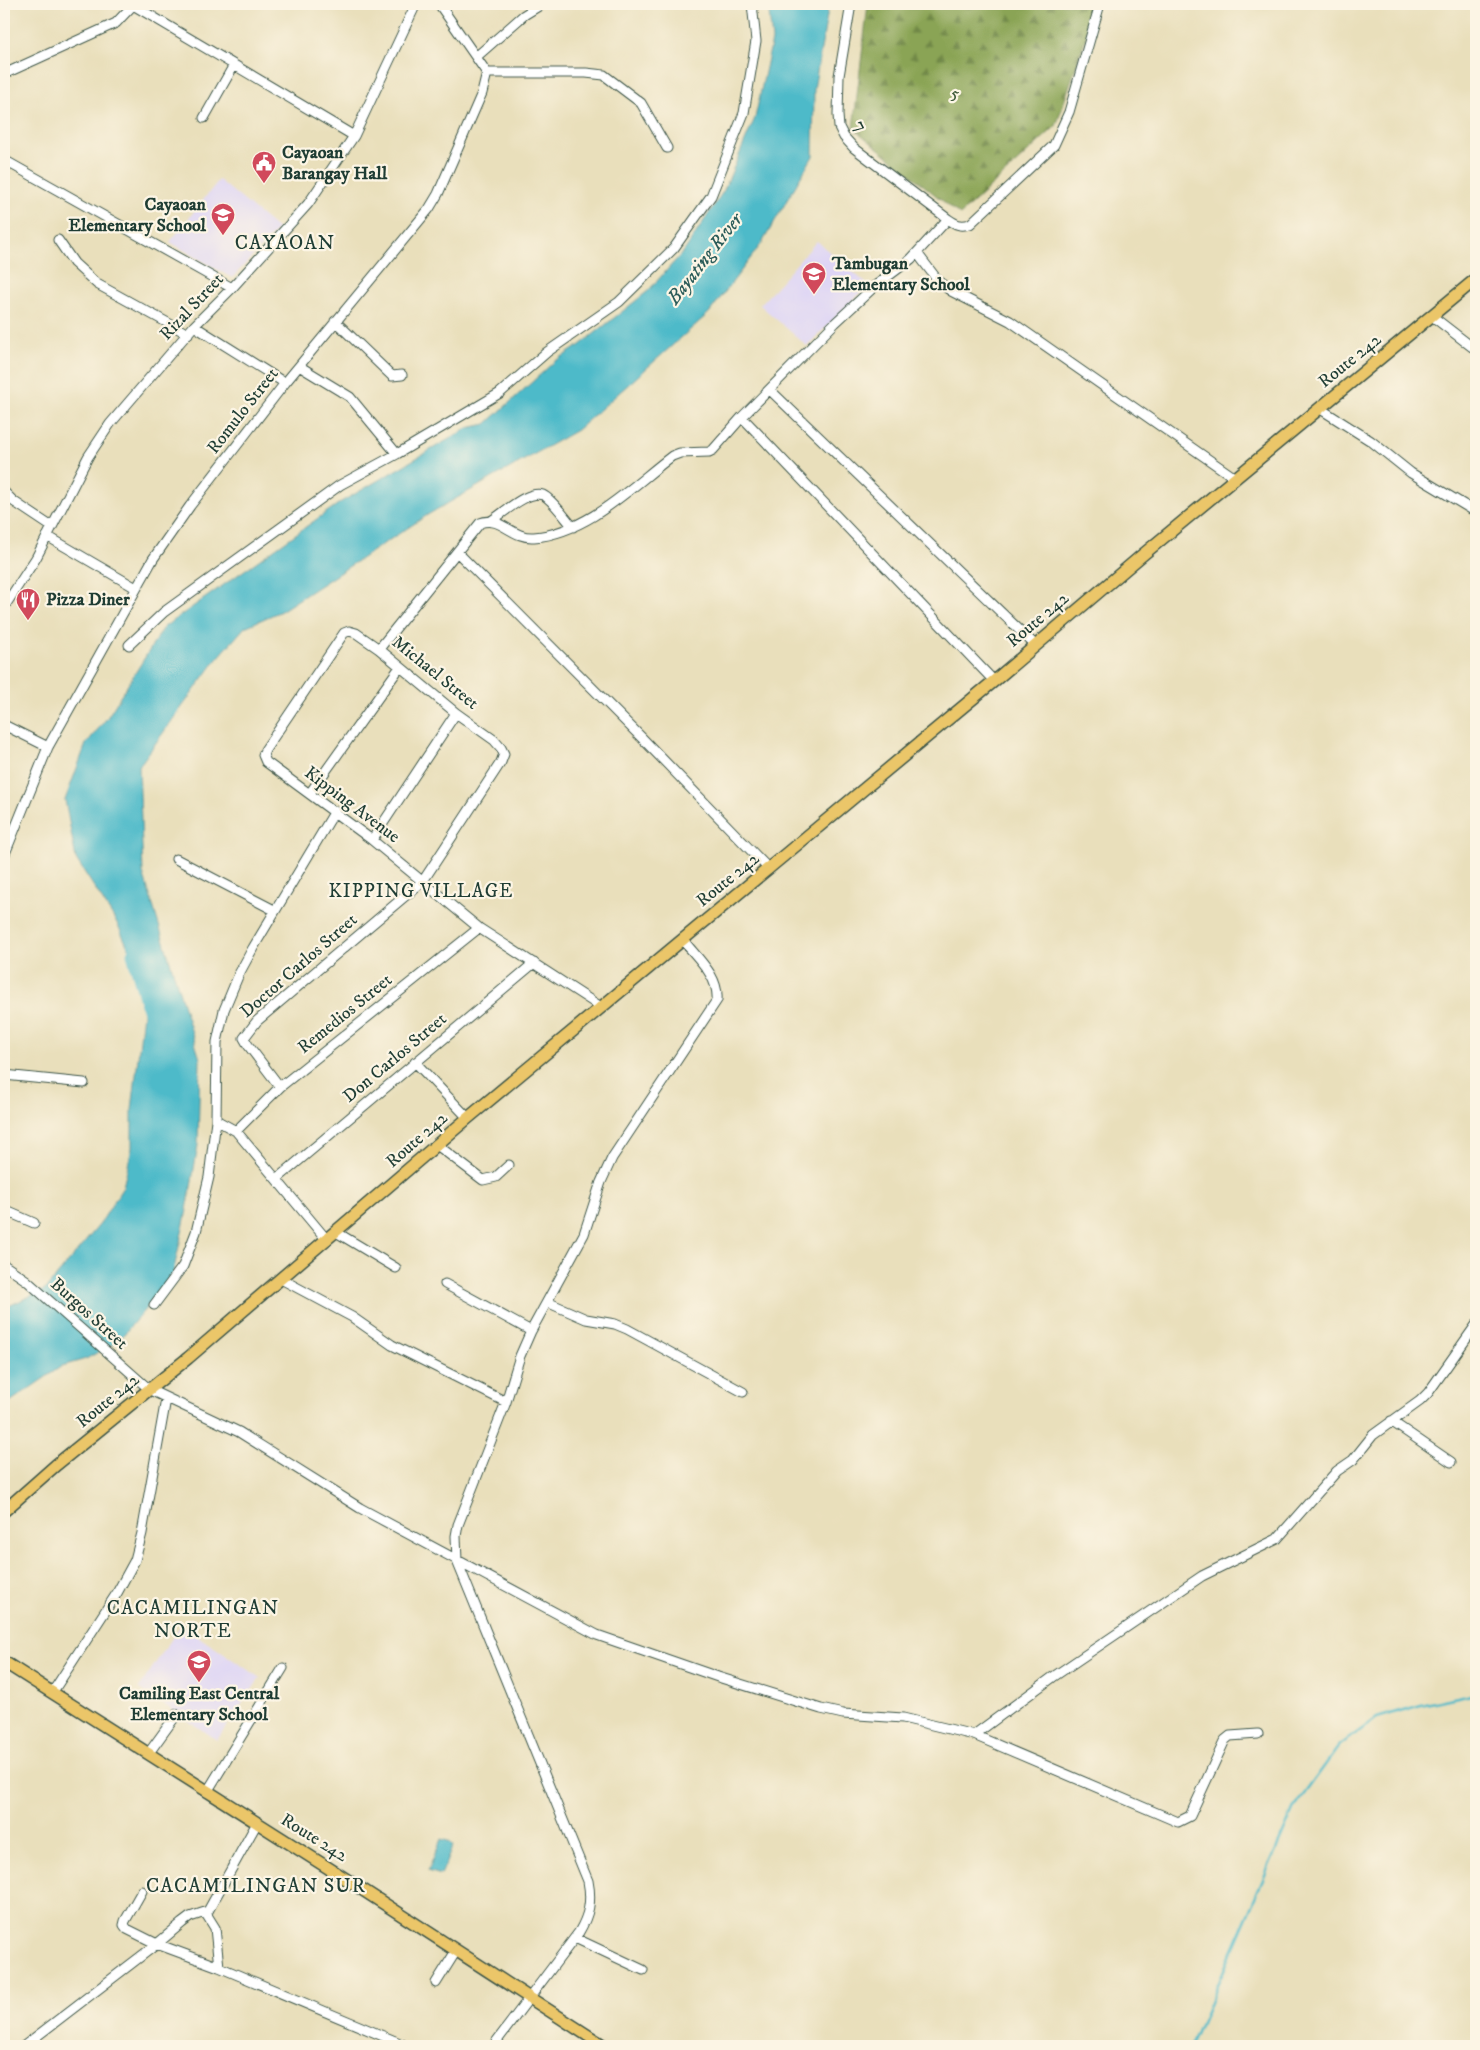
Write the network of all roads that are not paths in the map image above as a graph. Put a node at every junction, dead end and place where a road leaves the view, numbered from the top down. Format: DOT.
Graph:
graph roads {
  1 [pos="134,4"];
  2 [pos="416,4"];
  3 [pos="439,4"];
  4 [pos="542,4"];
  5 [pos="752,4"];
  6 [pos="851,4"];
  7 [pos="1100,4"];
  8 [pos="476,57"];
  9 [pos="234,66"];
  10 [pos="487,73"];
  11 [pos="4,74"];
  12 [pos="204,118"];
  13 [pos="354,136"];
  14 [pos="667,148"];
  15 [pos="4,160"];
  16 [pos="948,219"];
  17 [pos="58,240"];
  18 [pos="917,254"];
  19 [pos="1476,278"];
  20 [pos="232,288"];
  21 [pos="1432,316"];
  22 [pos="335,321"];
  23 [pos="191,330"];
  24 [pos="1476,350"];
  25 [pos="299,366"];
  26 [pos="402,375"];
  27 [pos="285,383"];
  28 [pos="770,390"];
  29 [pos="1319,408"];
  30 [pos="742,417"];
  31 [pos="397,454"];
  32 [pos="1235,478"];
  33 [pos="4,492"];
  34 [pos="1476,512"];
  35 [pos="491,521"];
  36 [pos="572,527"];
  37 [pos="49,532"];
  38 [pos="457,552"];
  39 [pos="136,588"];
  40 [pos="4,607"];
  41 [pos="130,645"];
  42 [pos="1036,645"];
  43 [pos="379,649"];
  44 [pos="400,667"];
  45 [pos="994,681"];
  46 [pos="456,713"];
  47 [pos="4,725"];
  48 [pos="48,747"];
  49 [pos="264,755"];
  50 [pos="310,793"];
  51 [pos="335,811"];
  52 [pos="372,840"];
  53 [pos="4,856"];
  54 [pos="176,858"];
  55 [pos="769,869"];
  56 [pos="423,881"];
  57 [pos="274,910"];
  58 [pos="479,928"];
  59 [pos="683,940"];
  60 [pos="534,963"];
  61 [pos="602,1007"];
  62 [pos="415,1062"];
  63 [pos="4,1075"];
  64 [pos="84,1083"];
  65 [pos="280,1086"];
  66 [pos="468,1118"];
  67 [pos="216,1120"];
  68 [pos="236,1131"];
  69 [pos="437,1145"];
  70 [pos="510,1165"];
  71 [pos="278,1178"];
  72 [pos="4,1210"];
  73 [pos="34,1223"];
  74 [pos="336,1232"];
  75 [pos="327,1240"];
  76 [pos="4,1265"];
  77 [pos="396,1268"];
  78 [pos="281,1279"];
  79 [pos="445,1284"];
  80 [pos="547,1302"];
  81 [pos="154,1305"];
  82 [pos="1476,1325"];
  83 [pos="531,1330"];
  84 [pos="150,1390"];
  85 [pos="743,1392"];
  86 [pos="166,1399"];
  87 [pos="506,1402"];
  88 [pos="1390,1421"];
  89 [pos="1451,1462"];
  90 [pos="4,1511"];
  91 [pos="457,1561"];
  92 [pos="4,1662"];
  93 [pos="282,1668"];
  94 [pos="52,1693"];
  95 [pos="177,1714"];
  96 [pos="1258,1734"];
  97 [pos="974,1735"];
  98 [pos="148,1754"];
  99 [pos="207,1792"];
  100 [pos="257,1823"];
  101 [pos="142,1891"];
  102 [pos="205,1912"];
  103 [pos="574,1938"];
  104 [pos="157,1944"];
  105 [pos="456,1951"];
  106 [pos="219,1967"];
  107 [pos="643,1970"];
  108 [pos="436,1983"];
  109 [pos="529,1999"];
  110 [pos="402,2044"];
  111 [pos="24,2046"];
  112 [pos="493,2046"];
  113 [pos="604,2046"];
  1 -- 9 [label="street"];
  1 -- 11 [label="street"];
  2 -- 13 [label="street, Rizal Street"];
  3 -- 8 [label="street"];
  4 -- 8 [label="street"];
  5 -- 31 [label="street"];
  6 -- 16 [label="street, 7"];
  7 -- 16 [label="street"];
  8 -- 10 [label="street"];
  9 -- 12 [label="street"];
  9 -- 13 [label="street"];
  10 -- 14 [label="street"];
  10 -- 22 [label="street, Romulo Street"];
  13 -- 20 [label="street, Rizal Street"];
  15 -- 20 [label="street"];
  16 -- 18 [label="street"];
  17 -- 23 [label="street"];
  18 -- 28 [label="street"];
  18 -- 32 [label="street"];
  19 -- 21 [label="main road, Route 242"];
  20 -- 23 [label="street, Rizal Street"];
  21 -- 24 [label="street"];
  21 -- 29 [label="main road, Route 242"];
  22 -- 25 [label="street, Romulo Street"];
  22 -- 26 [label="street"];
  23 -- 27 [label="street"];
  23 -- 37 [label="street, Rizal Street"];
  25 -- 27 [label="street, Romulo Street"];
  25 -- 31 [label="street"];
  27 -- 39 [label="street, Romulo Street"];
  28 -- 30 [label="street"];
  28 -- 42 [label="street"];
  29 -- 32 [label="main road, Route 242"];
  29 -- 34 [label="street"];
  30 -- 36 [label="street"];
  30 -- 45 [label="street"];
  31 -- 41 [label="street"];
  32 -- 42 [label="main road, Route 242"];
  33 -- 37 [label="street"];
  35 -- 36 [label="street"];
  35 -- 36 [label="street"];
  35 -- 38 [label="street"];
  37 -- 39 [label="street"];
  37 -- 40 [label="street, Rizal Street"];
  38 -- 43 [label="street"];
  38 -- 55 [label="street"];
  39 -- 48 [label="street, Romulo Street"];
  42 -- 45 [label="main road, Route 242"];
  43 -- 44 [label="street, Michael Street"];
  43 -- 49 [label="street, Michael Street"];
  44 -- 46 [label="street, Michael Street"];
  44 -- 50 [label="street"];
  45 -- 55 [label="main road, Route 242"];
  46 -- 52 [label="street"];
  46 -- 56 [label="street, Michael Street"];
  47 -- 48 [label="street"];
  48 -- 53 [label="street, Romulo Street"];
  49 -- 50 [label="street, Kipping Avenue"];
  50 -- 51 [label="street, Kipping Avenue"];
  51 -- 52 [label="street, Kipping Avenue"];
  51 -- 57 [label="street"];
  52 -- 56 [label="street, Kipping Avenue"];
  54 -- 57 [label="street"];
  55 -- 59 [label="main road, Route 242"];
  56 -- 58 [label="street, Kipping Avenue"];
  56 -- 65 [label="street, Doctor Carlos Street"];
  57 -- 67 [label="street"];
  58 -- 60 [label="street, Kipping Avenue"];
  58 -- 65 [label="street, Remedios Street"];
  59 -- 61 [label="main road, Route 242"];
  59 -- 80 [label="street"];
  60 -- 61 [label="street"];
  60 -- 62 [label="street, Don Carlos Street"];
  61 -- 66 [label="main road, Route 242"];
  62 -- 66 [label="street"];
  62 -- 71 [label="street, Don Carlos Street"];
  63 -- 64 [label="street"];
  65 -- 68 [label="street, Remedios Street"];
  66 -- 69 [label="main road, Route 242"];
  67 -- 68 [label="street"];
  67 -- 81 [label="street"];
  68 -- 71 [label="street"];
  69 -- 70 [label="street"];
  69 -- 74 [label="main road, Route 242"];
  71 -- 75 [label="street"];
  72 -- 73 [label="street"];
  74 -- 75 [label="main road, Route 242"];
  74 -- 77 [label="street"];
  75 -- 78 [label="main road, Route 242"];
  76 -- 84 [label="street, Burgos Street"];
  78 -- 84 [label="main road, Route 242"];
  78 -- 87 [label="street"];
  79 -- 83 [label="street"];
  80 -- 83 [label="street"];
  80 -- 85 [label="street"];
  82 -- 88 [label="street"];
  83 -- 87 [label="street"];
  84 -- 86 [label="street, Burgos Street"];
  84 -- 90 [label="main road, Route 242"];
  86 -- 91 [label="street, Burgos Street"];
  86 -- 94 [label="street"];
  87 -- 91 [label="street"];
  88 -- 89 [label="street"];
  88 -- 97 [label="street"];
  91 -- 97 [label="street, Burgos Street"];
  91 -- 103 [label="street"];
  92 -- 94 [label="main road, Route 242"];
  93 -- 99 [label="street"];
  94 -- 98 [label="main road, Route 242"];
  95 -- 98 [label="street"];
  96 -- 97 [label="street, Burgos Street"];
  98 -- 99 [label="main road, Route 242"];
  99 -- 100 [label="main road, Route 242"];
  100 -- 102 [label="street"];
  100 -- 105 [label="main road, Route 242"];
  101 -- 104 [label="street"];
  102 -- 104 [label="street"];
  102 -- 106 [label="street"];
  103 -- 107 [label="street"];
  103 -- 109 [label="street"];
  104 -- 106 [label="street"];
  104 -- 111 [label="street"];
  105 -- 108 [label="street"];
  105 -- 109 [label="main road, Route 242"];
  106 -- 110 [label="street"];
  109 -- 112 [label="street"];
  109 -- 113 [label="main road, Route 242"];
}
